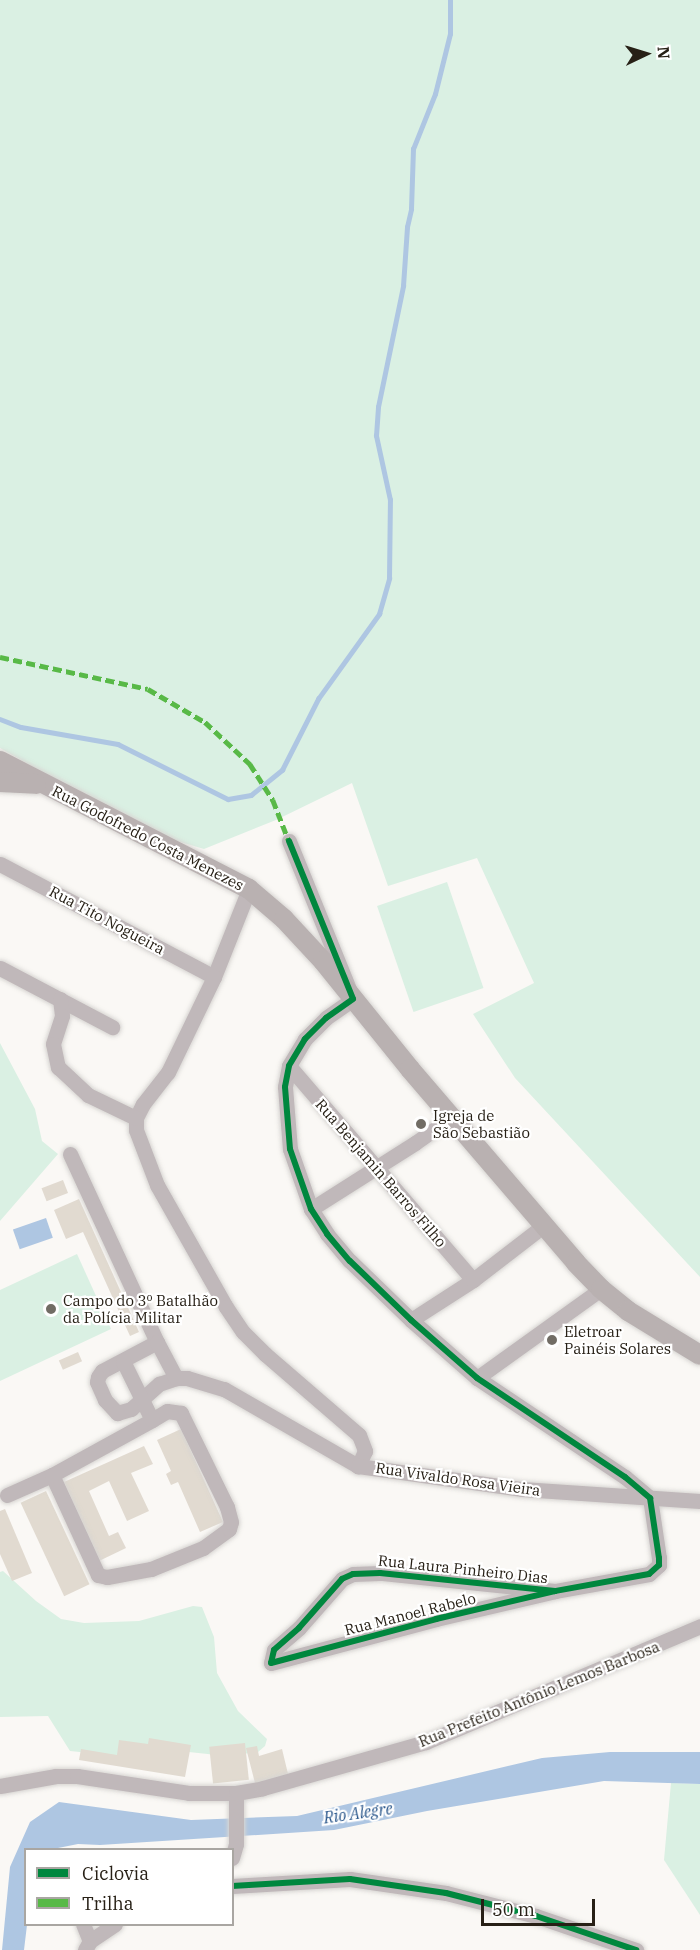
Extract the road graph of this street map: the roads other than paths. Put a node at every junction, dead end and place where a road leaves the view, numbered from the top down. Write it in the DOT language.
graph roads {
  1 [pos="0,761"];
  2 [pos="0,782"];
  3 [pos="41,784"];
  4 [pos="289,841"];
  5 [pos="0,864"];
  6 [pos="249,889"];
  7 [pos="0,968"];
  8 [pos="214,976"];
  9 [pos="60,999"];
  10 [pos="353,999"];
  11 [pos="112,1027"];
  12 [pos="289,1066"];
  13 [pos="453,1116"];
  14 [pos="136,1118"];
  15 [pos="70,1154"];
  16 [pos="376,1169"];
  17 [pos="311,1209"];
  18 [pos="543,1226"];
  19 [pos="473,1280"];
  20 [pos="601,1289"];
  21 [pos="411,1320"];
  22 [pos="157,1342"];
  23 [pos="700,1355"];
  24 [pos="123,1361"];
  25 [pos="176,1378"];
  26 [pos="477,1378"];
  27 [pos="143,1400"];
  28 [pos="152,1420"];
  29 [pos="358,1466"];
  30 [pos="52,1475"];
  31 [pos="7,1495"];
  32 [pos="650,1498"];
  33 [pos="700,1501"];
  34 [pos="555,1591"];
  35 [pos="700,1626"];
  36 [pos="271,1663"];
  37 [pos="0,1786"];
  38 [pos="236,1793"];
  39 [pos="234,1851"];
  40 [pos="234,1886"];
  41 [pos="83,1926"];
  42 [pos="112,1926"];
  43 [pos="88,1945"];
  44 [pos="636,1950"];
  1 -- 3 [label="main road, Rua Godofredo Costa Menezes"];
  2 -- 3 [label="main road"];
  3 -- 6 [label="main road, Rua Godofredo Costa Menezes"];
  4 -- 10 [label="street"];
  5 -- 8 [label="street, Rua Tito Nogueira"];
  6 -- 8 [label="street"];
  6 -- 10 [label="main road, Rua Godofredo Costa Menezes"];
  7 -- 9 [label="street"];
  8 -- 14 [label="street"];
  9 -- 11 [label="street"];
  9 -- 14 [label="street"];
  10 -- 12 [label="street"];
  10 -- 13 [label="main road, Rua Godofredo Costa Menezes"];
  12 -- 16 [label="street, Rua Benjamin Barros Filho"];
  12 -- 17 [label="street"];
  13 -- 16 [label="street"];
  13 -- 18 [label="main road, Rua Godofredo Costa Menezes"];
  14 -- 29 [label="street, Rua Vivaldo Rosa Vieira"];
  15 -- 22 [label="street"];
  16 -- 17 [label="street"];
  16 -- 19 [label="street, Rua Benjamin Barros Filho"];
  17 -- 21 [label="street"];
  18 -- 19 [label="street"];
  18 -- 20 [label="main road, Rua Godofredo Costa Menezes"];
  19 -- 21 [label="street"];
  20 -- 23 [label="main road, Rua Godofredo Costa Menezes"];
  20 -- 26 [label="street"];
  21 -- 26 [label="street"];
  22 -- 24 [label="street"];
  22 -- 25 [label="street"];
  24 -- 27 [label="street"];
  24 -- 27 [label="street"];
  25 -- 27 [label="street"];
  25 -- 29 [label="street"];
  26 -- 32 [label="street"];
  27 -- 28 [label="street"];
  28 -- 30 [label="street"];
  28 -- 30 [label="street"];
  29 -- 32 [label="street, Rua Vivaldo Rosa Vieira"];
  30 -- 31 [label="street"];
  32 -- 33 [label="street, Rua Vivaldo Rosa Vieira"];
  32 -- 34 [label="street, Rua Laura Pinheiro Dias"];
  34 -- 36 [label="street, Rua Manoel Rabelo"];
  34 -- 36 [label="street, Rua Laura Pinheiro Dias"];
  35 -- 38 [label="street, Rua Prefeito Antônio Lemos Barbosa"];
  37 -- 38 [label="street, Rua Prefeito Antônio Lemos Barbosa"];
  38 -- 39 [label="street"];
  40 -- 44 [label="street"];
  41 -- 43 [label="street"];
  42 -- 43 [label="street"];
}
